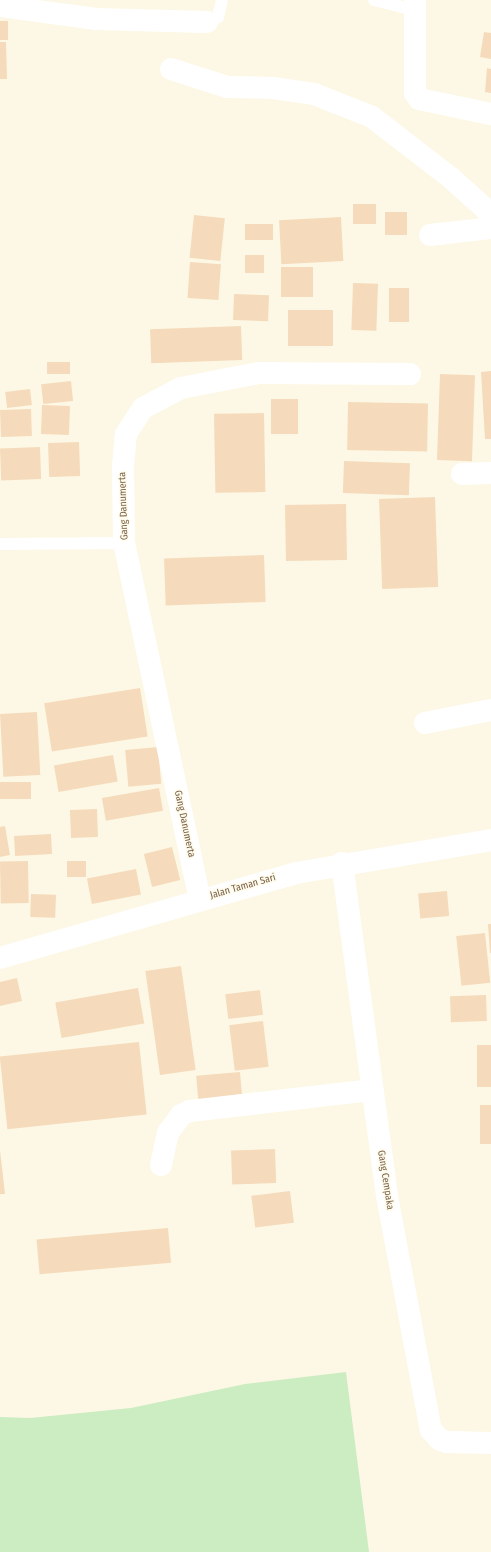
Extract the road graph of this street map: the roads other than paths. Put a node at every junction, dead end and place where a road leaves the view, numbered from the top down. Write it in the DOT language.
graph roads {
  1 [pos="222,0"];
  2 [pos="374,0"];
  3 [pos="414,5"];
  4 [pos="0,6"];
  5 [pos="96,9"];
  6 [pos="207,22"];
  7 [pos="171,68"];
  8 [pos="491,114"];
  9 [pos="491,214"];
  10 [pos="491,228"];
  11 [pos="430,235"];
  12 [pos="410,374"];
  13 [pos="491,473"];
  14 [pos="462,474"];
  15 [pos="124,543"];
  16 [pos="0,544"];
  17 [pos="491,710"];
  18 [pos="425,723"];
  19 [pos="491,840"];
  20 [pos="342,863"];
  21 [pos="200,900"];
  22 [pos="0,958"];
  23 [pos="371,1090"];
  24 [pos="161,1165"];
  25 [pos="491,1443"];
  1 -- 6 [label="lane"];
  2 -- 3 [label="lane"];
  3 -- 8 [label="street"];
  4 -- 5 [label="street"];
  5 -- 6 [label="street"];
  7 -- 9 [label="street"];
  10 -- 11 [label="street"];
  12 -- 15 [label="street, Gang Danumerta"];
  13 -- 14 [label="street"];
  15 -- 16 [label="lane"];
  15 -- 21 [label="street, Gang Danumerta"];
  17 -- 18 [label="street"];
  19 -- 20 [label="street, Jalan Taman Sari"];
  20 -- 21 [label="street, Jalan Taman Sari"];
  20 -- 23 [label="street, Gang Cempaka"];
  21 -- 22 [label="street, Jalan Taman Sari"];
  23 -- 24 [label="street"];
  23 -- 25 [label="street, Gang Cempaka"];
}
